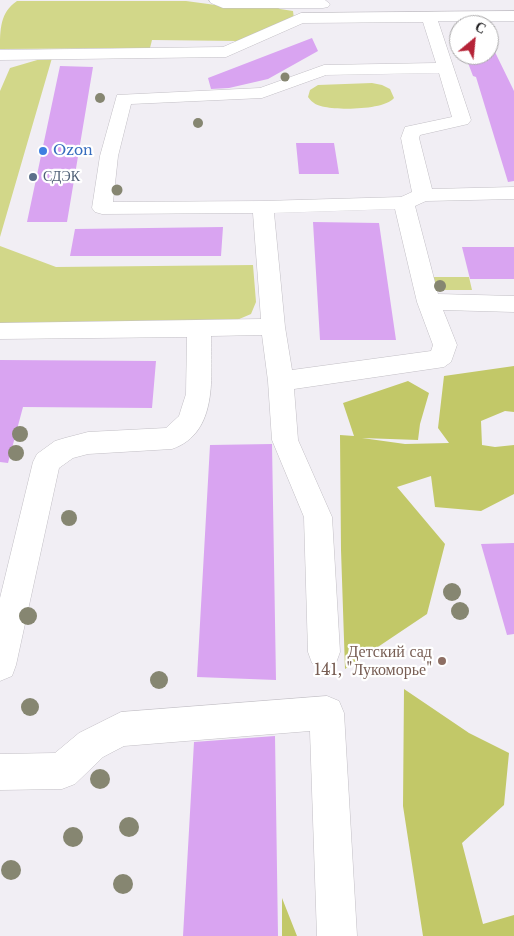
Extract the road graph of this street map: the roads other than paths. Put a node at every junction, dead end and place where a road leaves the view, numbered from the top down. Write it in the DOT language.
graph roads {
  1 [pos="216,0"];
  2 [pos="389,4"];
  3 [pos="316,11"];
  4 [pos="514,16"];
  5 [pos="430,22"];
  6 [pos="449,25"];
  7 [pos="514,25"];
  8 [pos="499,26"];
  9 [pos="0,55"];
  10 [pos="444,68"];
  11 [pos="514,193"];
  12 [pos="414,199"];
  13 [pos="263,207"];
  14 [pos="428,302"];
  15 [pos="514,304"];
  16 [pos="273,328"];
  17 [pos="199,330"];
  18 [pos="0,331"];
  19 [pos="281,381"];
  20 [pos="324,652"];
  21 [pos="0,665"];
  22 [pos="0,772"];
  23 [pos="337,936"];
  1 -- 3 [label="lane"];
  2 -- 3 [label="lane"];
  3 -- 5 [label="lane"];
  3 -- 9 [label="lane"];
  4 -- 5 [label="lane"];
  5 -- 6 [label="lane"];
  5 -- 10 [label="lane"];
  7 -- 8 [label="lane"];
  10 -- 12 [label="lane"];
  10 -- 13 [label="lane"];
  11 -- 12 [label="lane"];
  12 -- 13 [label="lane"];
  12 -- 14 [label="lane"];
  13 -- 16 [label="lane"];
  14 -- 15 [label="lane"];
  14 -- 19 [label="lane"];
  16 -- 17 [label="lane"];
  16 -- 19 [label="lane"];
  17 -- 18 [label="lane"];
  17 -- 21 [label="lane"];
  19 -- 20 [label="lane"];
  22 -- 23 [label="lane"];
}
